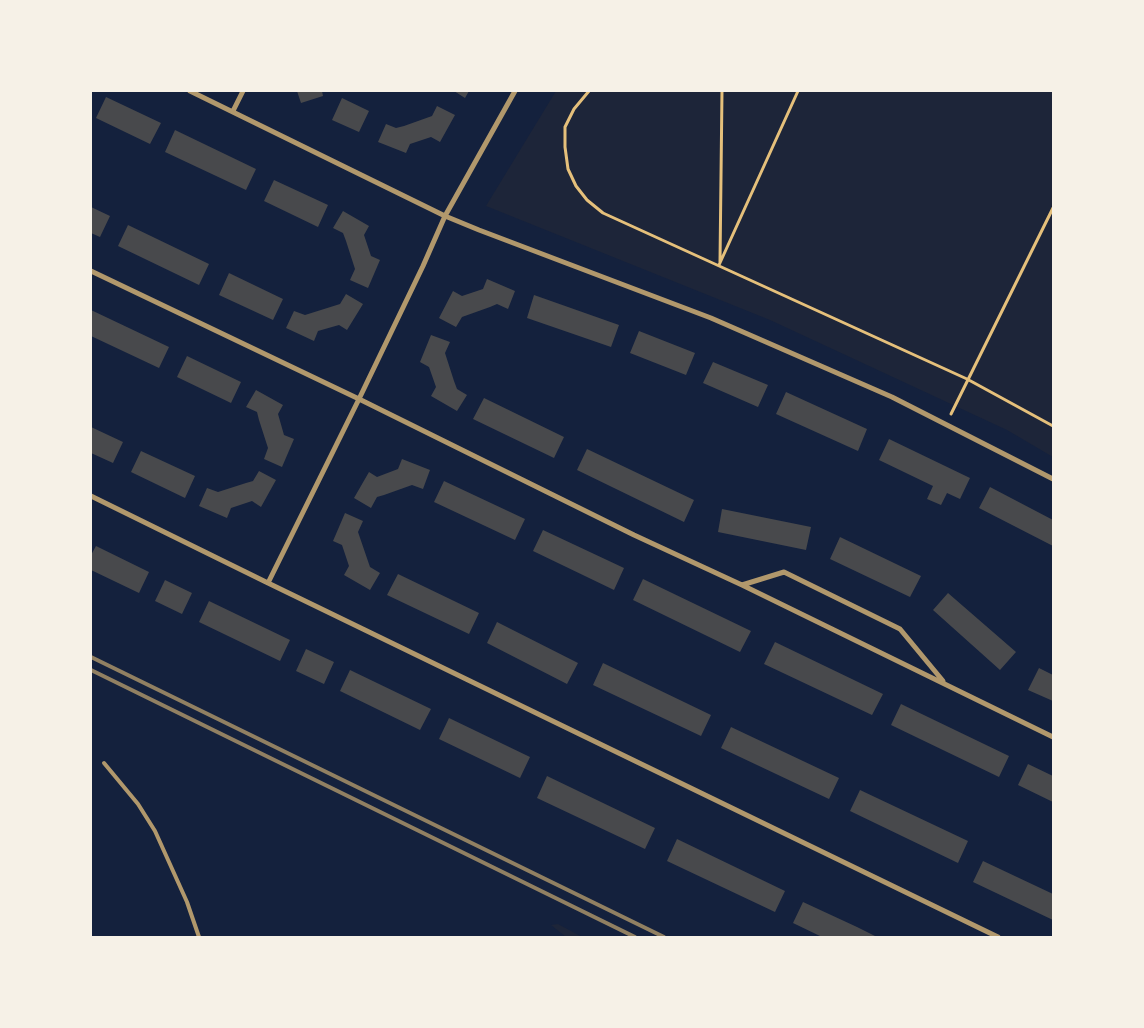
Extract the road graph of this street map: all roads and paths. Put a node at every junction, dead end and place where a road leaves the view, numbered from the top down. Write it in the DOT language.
graph roads {
  1 [pos="190,91"];
  2 [pos="243,91"];
  3 [pos="515,91"];
  4 [pos="589,91"];
  5 [pos="722,91"];
  6 [pos="798,91"];
  7 [pos="233,111"];
  8 [pos="1053,208"];
  9 [pos="445,216"];
  10 [pos="720,265"];
  11 [pos="91,270"];
  12 [pos="967,379"];
  13 [pos="359,399"];
  14 [pos="946,424"];
  15 [pos="1053,426"];
  16 [pos="1053,479"];
  17 [pos="91,496"];
  18 [pos="268,583"];
  19 [pos="742,585"];
  20 [pos="945,684"];
  21 [pos="1053,737"];
  22 [pos="104,764"];
  23 [pos="199,937"];
  24 [pos="998,937"];
  1 -- 7 [label="street"];
  2 -- 7 [label="street"];
  3 -- 9 [label="street"];
  4 -- 10 [label="path"];
  5 -- 10 [label="path"];
  6 -- 10 [label="path"];
  7 -- 9 [label="street"];
  8 -- 12 [label="path"];
  9 -- 13 [label="street"];
  9 -- 14 [label="street"];
  10 -- 12 [label="path"];
  11 -- 13 [label="street"];
  12 -- 14 [label="path"];
  12 -- 15 [label="path"];
  13 -- 18 [label="street"];
  13 -- 19 [label="street"];
  14 -- 16 [label="street"];
  17 -- 18 [label="street"];
  18 -- 24 [label="street"];
  19 -- 20 [label="street"];
  19 -- 20 [label="street"];
  20 -- 21 [label="street"];
  22 -- 23 [label="lane"];
}
